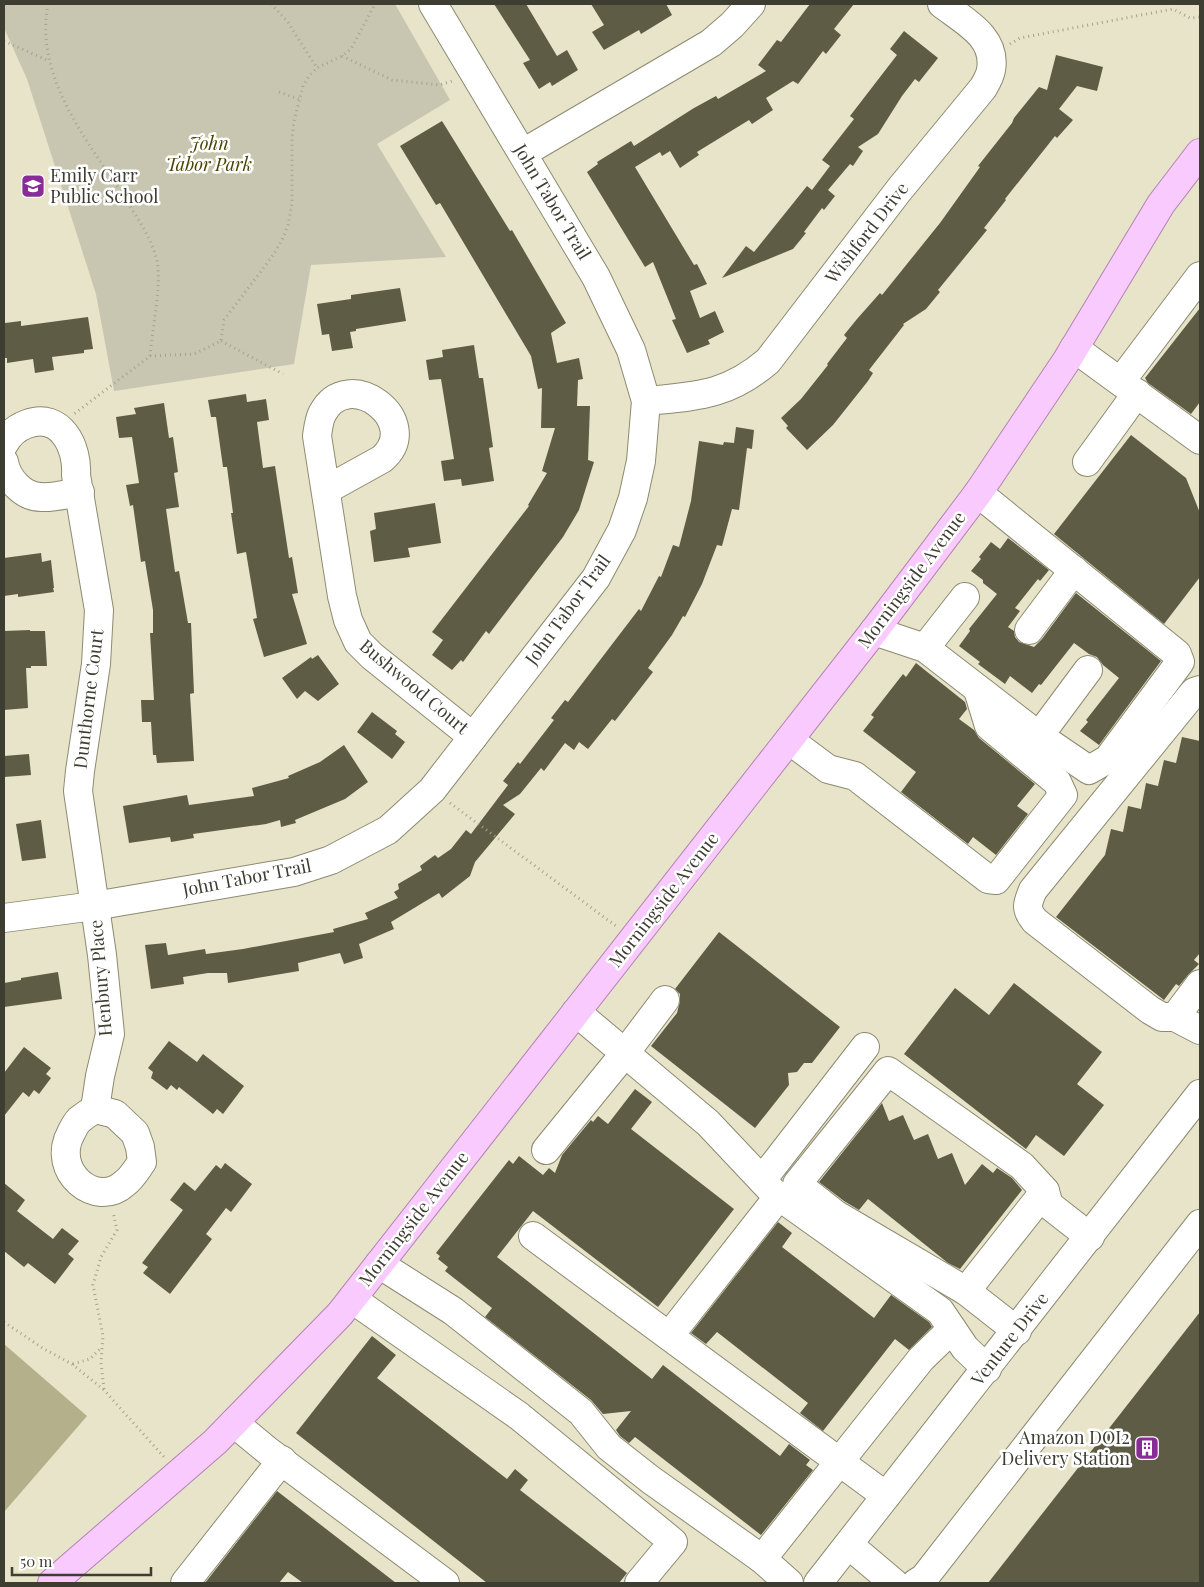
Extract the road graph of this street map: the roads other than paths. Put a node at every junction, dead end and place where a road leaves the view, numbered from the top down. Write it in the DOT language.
graph roads {
  1 [pos="433,4"];
  2 [pos="751,4"];
  3 [pos="942,4"];
  4 [pos="523,153"];
  5 [pos="1200,153"];
  6 [pos="1200,276"];
  7 [pos="1074,348"];
  8 [pos="1129,387"];
  9 [pos="646,401"];
  10 [pos="1200,440"];
  11 [pos="4,444"];
  12 [pos="4,462"];
  13 [pos="1087,462"];
  14 [pos="326,490"];
  15 [pos="80,492"];
  16 [pos="978,493"];
  17 [pos="1074,570"];
  18 [pos="965,597"];
  19 [pos="1029,630"];
  20 [pos="874,632"];
  21 [pos="925,648"];
  22 [pos="1088,670"];
  23 [pos="978,690"];
  24 [pos="1200,690"];
  25 [pos="1039,736"];
  26 [pos="473,737"];
  27 [pos="789,740"];
  28 [pos="94,906"];
  29 [pos="4,918"];
  30 [pos="1200,984"];
  31 [pos="666,1000"];
  32 [pos="576,1012"];
  33 [pos="1175,1016"];
  34 [pos="1200,1030"];
  35 [pos="865,1048"];
  36 [pos="625,1054"];
  37 [pos="1200,1094"];
  38 [pos="95,1109"];
  39 [pos="546,1150"];
  40 [pos="770,1188"];
  41 [pos="1045,1191"];
  42 [pos="1200,1224"];
  43 [pos="533,1236"];
  44 [pos="1090,1237"];
  45 [pos="379,1264"];
  46 [pos="966,1291"];
  47 [pos="352,1299"];
  48 [pos="952,1329"];
  49 [pos="1017,1331"];
  50 [pos="669,1336"];
  51 [pos="987,1368"];
  52 [pos="234,1423"];
  53 [pos="282,1460"];
  54 [pos="840,1462"];
  55 [pos="886,1496"];
  56 [pos="849,1545"];
  57 [pos="762,1559"];
  58 [pos="60,1581"];
  59 [pos="185,1583"];
  60 [pos="445,1583"];
  61 [pos="639,1583"];
  62 [pos="789,1583"];
  63 [pos="818,1583"];
  64 [pos="894,1583"];
  65 [pos="916,1583"];
  1 -- 4 [label="street, John Tabor Trail"];
  2 -- 4 [label="street"];
  3 -- 9 [label="street, Wishford Drive"];
  4 -- 9 [label="street, John Tabor Trail"];
  5 -- 7 [label="main road, Morningside Avenue"];
  6 -- 8 [label="street"];
  7 -- 8 [label="street"];
  7 -- 16 [label="main road, Morningside Avenue"];
  8 -- 10 [label="street"];
  8 -- 13 [label="street"];
  9 -- 26 [label="street, John Tabor Trail"];
  11 -- 15 [label="street, Dunthorne Court"];
  12 -- 15 [label="street"];
  14 -- 26 [label="street, Bushwood Court"];
  15 -- 28 [label="street, Dunthorne Court"];
  16 -- 17 [label="street"];
  16 -- 20 [label="main road, Morningside Avenue"];
  17 -- 19 [label="street"];
  17 -- 25 [label="street"];
  18 -- 21 [label="street"];
  20 -- 21 [label="street"];
  20 -- 27 [label="main road, Morningside Avenue"];
  21 -- 23 [label="street"];
  22 -- 25 [label="street"];
  23 -- 25 [label="street"];
  23 -- 27 [label="street"];
  24 -- 33 [label="street"];
  26 -- 28 [label="street, John Tabor Trail"];
  27 -- 32 [label="main road, Morningside Avenue"];
  28 -- 29 [label="street, John Tabor Trail"];
  28 -- 38 [label="street, Henbury Place"];
  30 -- 33 [label="street"];
  31 -- 36 [label="street"];
  32 -- 36 [label="street"];
  32 -- 45 [label="main road, Morningside Avenue"];
  33 -- 34 [label="street"];
  35 -- 40 [label="street"];
  36 -- 39 [label="street"];
  36 -- 40 [label="street"];
  37 -- 44 [label="street, Venture Drive"];
  38 -- 38 [label="street"];
  40 -- 48 [label="street"];
  40 -- 50 [label="street"];
  41 -- 44 [label="street"];
  41 -- 46 [label="street"];
  41 -- 46 [label="street"];
  42 -- 65 [label="street"];
  43 -- 50 [label="street"];
  44 -- 49 [label="street, Venture Drive"];
  45 -- 47 [label="main road, Morningside Avenue"];
  45 -- 57 [label="street"];
  46 -- 49 [label="street"];
  47 -- 52 [label="main road, Morningside Avenue"];
  47 -- 61 [label="street"];
  48 -- 51 [label="street"];
  48 -- 54 [label="street"];
  49 -- 51 [label="street, Venture Drive"];
  50 -- 54 [label="street"];
  51 -- 55 [label="street, Venture Drive"];
  52 -- 53 [label="street"];
  52 -- 58 [label="main road, Morningside Avenue"];
  53 -- 59 [label="street"];
  53 -- 60 [label="street"];
  54 -- 55 [label="street"];
  54 -- 57 [label="street"];
  55 -- 56 [label="street, Venture Drive"];
  56 -- 63 [label="street, Venture Drive"];
  56 -- 64 [label="street"];
  57 -- 62 [label="street"];
}
